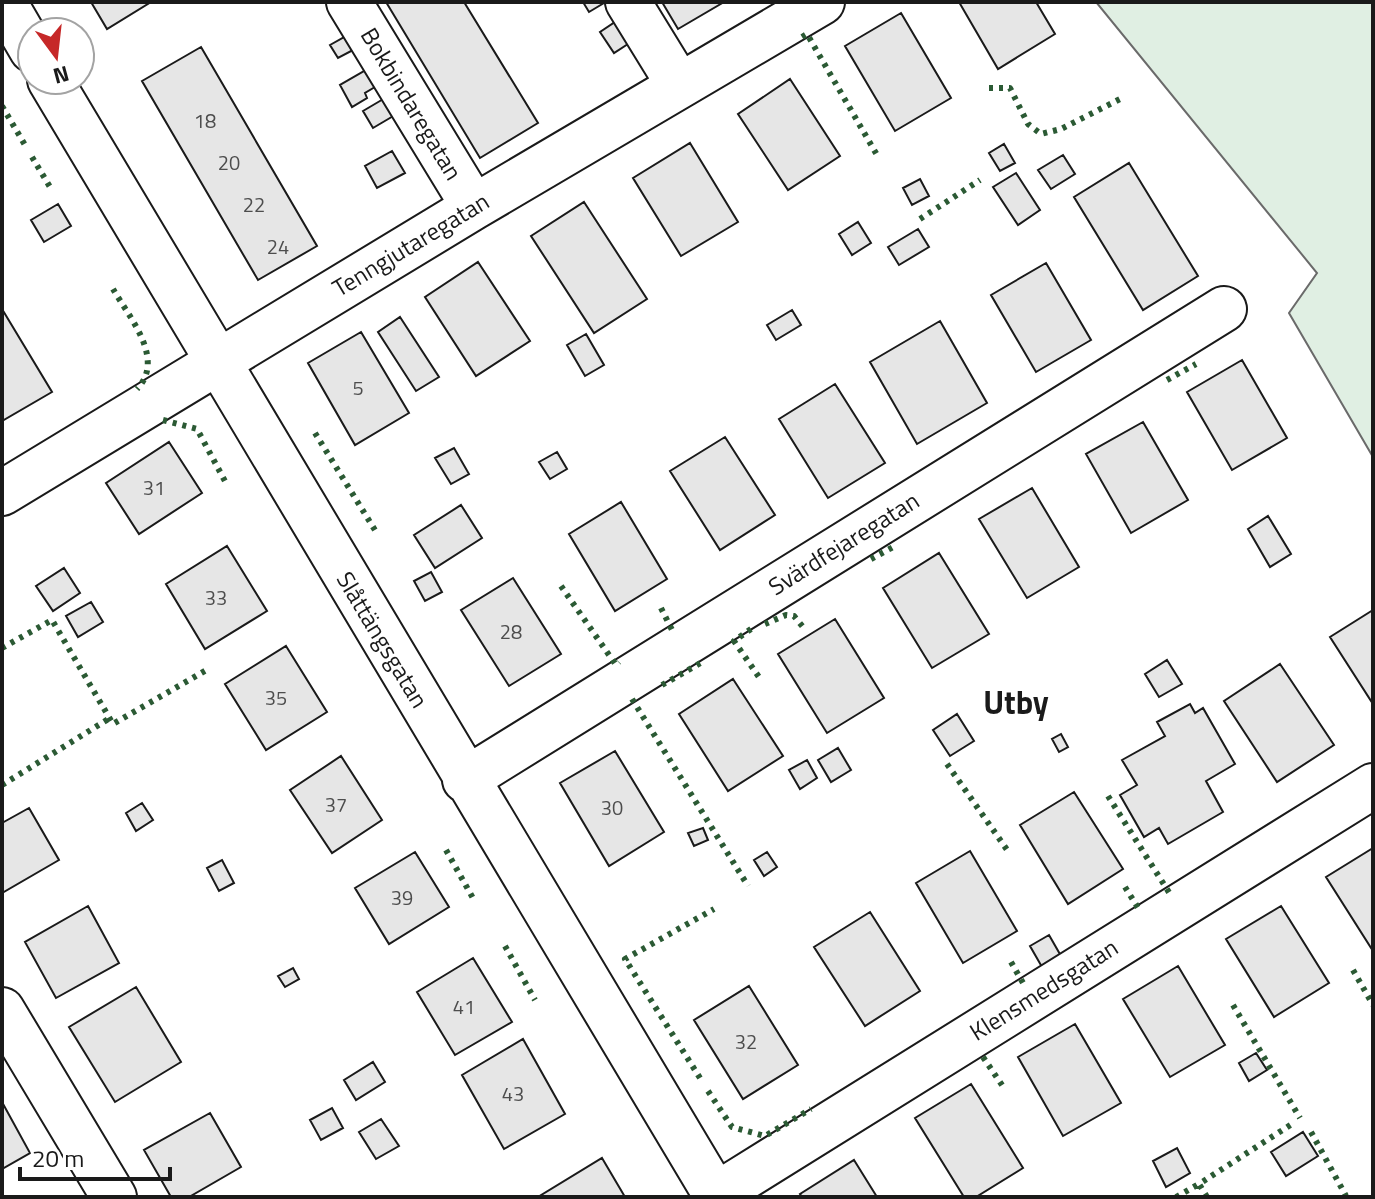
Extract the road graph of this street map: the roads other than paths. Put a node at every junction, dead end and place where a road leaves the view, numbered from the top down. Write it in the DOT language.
graph roads {
  1 [pos="4,2"];
  2 [pos="349,2"];
  3 [pos="628,2"];
  4 [pos="822,2"];
  5 [pos="16,23"];
  6 [pos="679,85"];
  7 [pos="59,96"];
  8 [pos="474,207"];
  9 [pos="1224,309"];
  10 [pos="218,365"];
  11 [pos="2,493"];
  12 [pos="465,780"];
  13 [pos="1373,786"];
  14 [pos="2,1010"];
  15 [pos="716,1196"];
  16 [pos="114,1197"];
  1 -- 5 [label="street"];
  2 -- 8 [label="street, Bokbindaregatan"];
  3 -- 6 [label="street"];
  4 -- 6 [label="street, Tenngjutaregatan"];
  6 -- 8 [label="street, Tenngjutaregatan"];
  7 -- 10 [label="street, Slåttängsgatan"];
  8 -- 10 [label="street, Tenngjutaregatan"];
  9 -- 12 [label="street, Svärdfejaregatan"];
  10 -- 11 [label="street, Tenngjutaregatan"];
  10 -- 12 [label="street, Slåttängsgatan"];
  12 -- 15 [label="street, Slåttängsgatan"];
  13 -- 15 [label="street, Klensmedsgatan"];
  14 -- 16 [label="street"];
}
